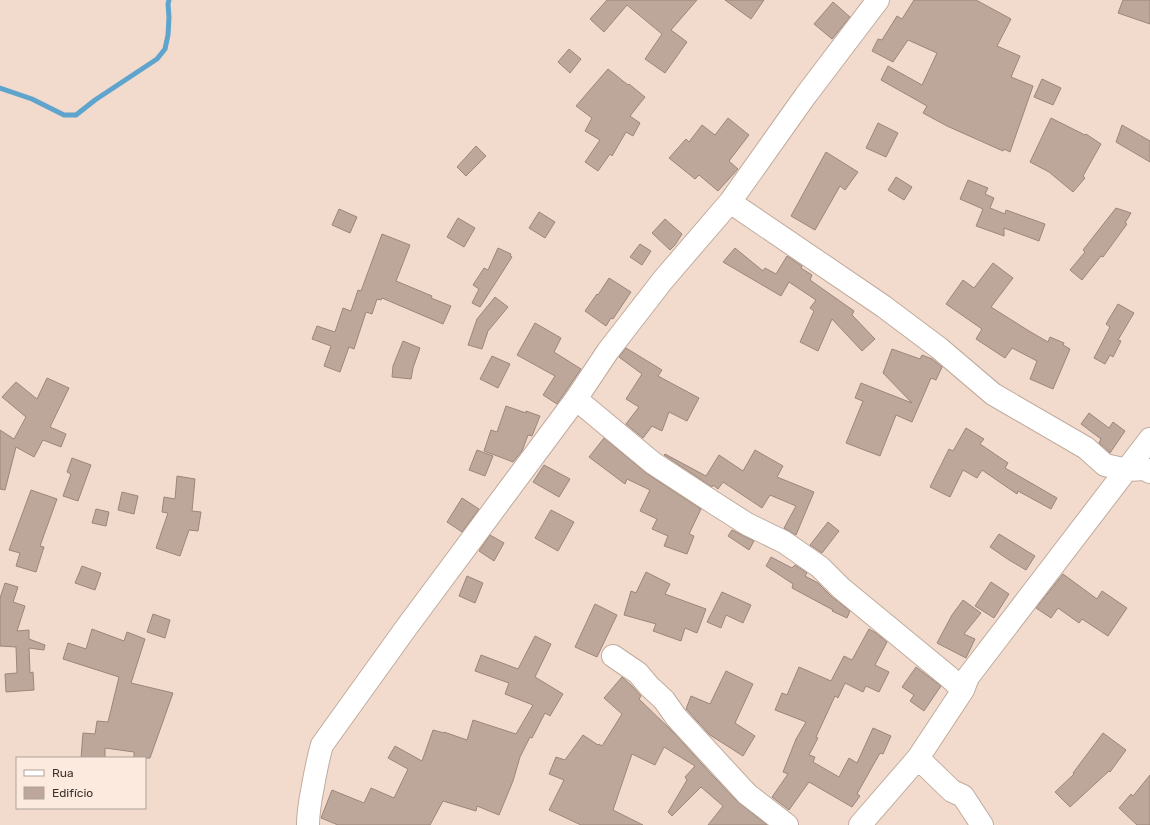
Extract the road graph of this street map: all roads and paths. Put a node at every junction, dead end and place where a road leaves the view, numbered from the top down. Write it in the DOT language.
graph roads {
  1 [pos="878,0"];
  2 [pos="730,202"];
  3 [pos="576,399"];
  4 [pos="1150,439"];
  5 [pos="1127,470"];
  6 [pos="1150,472"];
  7 [pos="613,656"];
  8 [pos="963,690"];
  9 [pos="918,758"];
  10 [pos="308,825"];
  11 [pos="787,825"];
  12 [pos="860,825"];
  13 [pos="982,825"];
  1 -- 2 [label="street"];
  2 -- 3 [label="street"];
  2 -- 5 [label="street"];
  3 -- 8 [label="street"];
  3 -- 10 [label="street"];
  4 -- 5 [label="street"];
  5 -- 6 [label="street"];
  5 -- 8 [label="street"];
  7 -- 11 [label="street"];
  8 -- 9 [label="street"];
  9 -- 12 [label="street"];
  9 -- 13 [label="street"];
}
